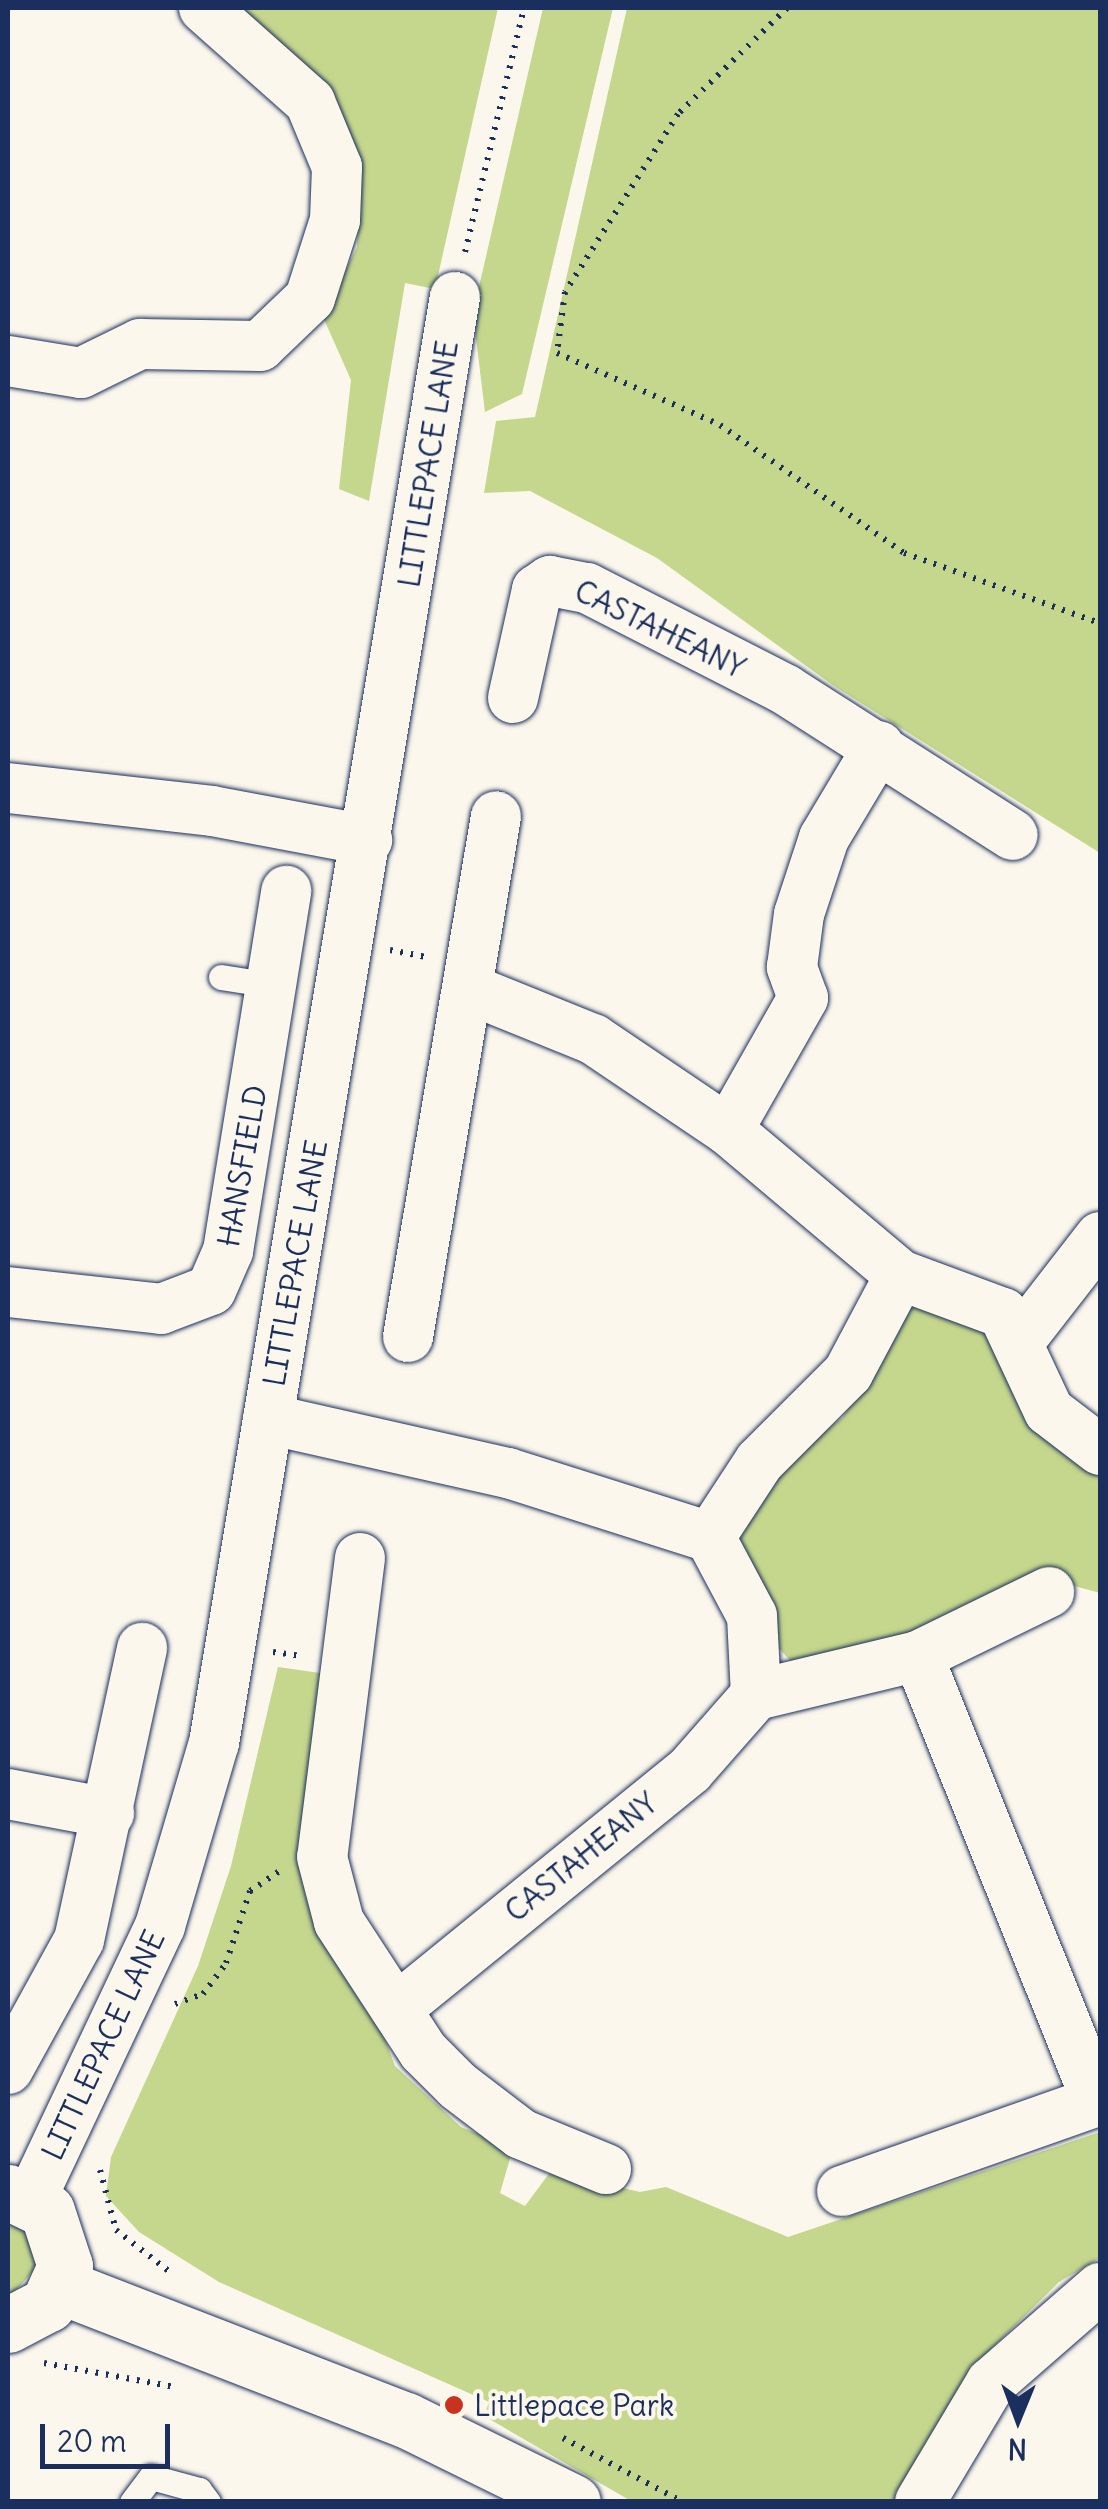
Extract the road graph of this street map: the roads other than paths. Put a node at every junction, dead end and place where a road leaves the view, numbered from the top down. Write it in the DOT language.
graph roads {
  1 [pos="204,8"];
  2 [pos="455,297"];
  3 [pos="8,361"];
  4 [pos="513,698"];
  5 [pos="879,746"];
  6 [pos="8,788"];
  7 [pos="496,816"];
  8 [pos="1013,836"];
  9 [pos="368,840"];
  10 [pos="286,891"];
  11 [pos="222,977"];
  12 [pos="471,978"];
  13 [pos="272,985"];
  14 [pos="728,1130"];
  15 [pos="1100,1237"];
  16 [pos="900,1275"];
  17 [pos="8,1292"];
  18 [pos="408,1337"];
  19 [pos="1021,1338"];
  20 [pos="268,1419"];
  21 [pos="1100,1450"];
  22 [pos="710,1537"];
  23 [pos="360,1558"];
  24 [pos="1049,1592"];
  25 [pos="142,1648"];
  26 [pos="918,1656"];
  27 [pos="756,1695"];
  28 [pos="8,1794"];
  29 [pos="109,1813"];
  30 [pos="396,2009"];
  31 [pos="8,2070"];
  32 [pos="1099,2101"];
  33 [pos="606,2169"];
  34 [pos="842,2191"];
  35 [pos="19,2195"];
  36 [pos="60,2286"];
  37 [pos="1100,2288"];
  38 [pos="17,2343"];
  39 [pos="132,2502"];
  40 [pos="208,2502"];
  41 [pos="573,2502"];
  42 [pos="920,2502"];
  1 -- 3 [label="street"];
  2 -- 9 [label="street, LITTLEPACE LANE"];
  4 -- 5 [label="street, CASTAHEANY"];
  5 -- 8 [label="street, CASTAHEANY"];
  5 -- 14 [label="street"];
  6 -- 9 [label="street"];
  7 -- 12 [label="street"];
  9 -- 20 [label="street, LITTLEPACE LANE"];
  10 -- 13 [label="street, HANSFIELD"];
  11 -- 13 [label="lane"];
  12 -- 14 [label="street"];
  12 -- 18 [label="street"];
  13 -- 17 [label="street, HANSFIELD"];
  14 -- 16 [label="street"];
  15 -- 19 [label="street"];
  16 -- 19 [label="street"];
  16 -- 22 [label="street"];
  19 -- 21 [label="street"];
  20 -- 22 [label="street"];
  20 -- 35 [label="street, LITTLEPACE LANE"];
  22 -- 27 [label="street"];
  23 -- 30 [label="street"];
  24 -- 26 [label="street"];
  25 -- 29 [label="street"];
  26 -- 27 [label="street"];
  26 -- 32 [label="street"];
  27 -- 30 [label="street, CASTAHEANY"];
  28 -- 29 [label="street"];
  29 -- 31 [label="street"];
  30 -- 33 [label="street"];
  32 -- 34 [label="street"];
  35 -- 36 [label="street"];
  36 -- 38 [label="street"];
  36 -- 41 [label="street"];
  37 -- 42 [label="street"];
  39 -- 40 [label="lane"];
}
